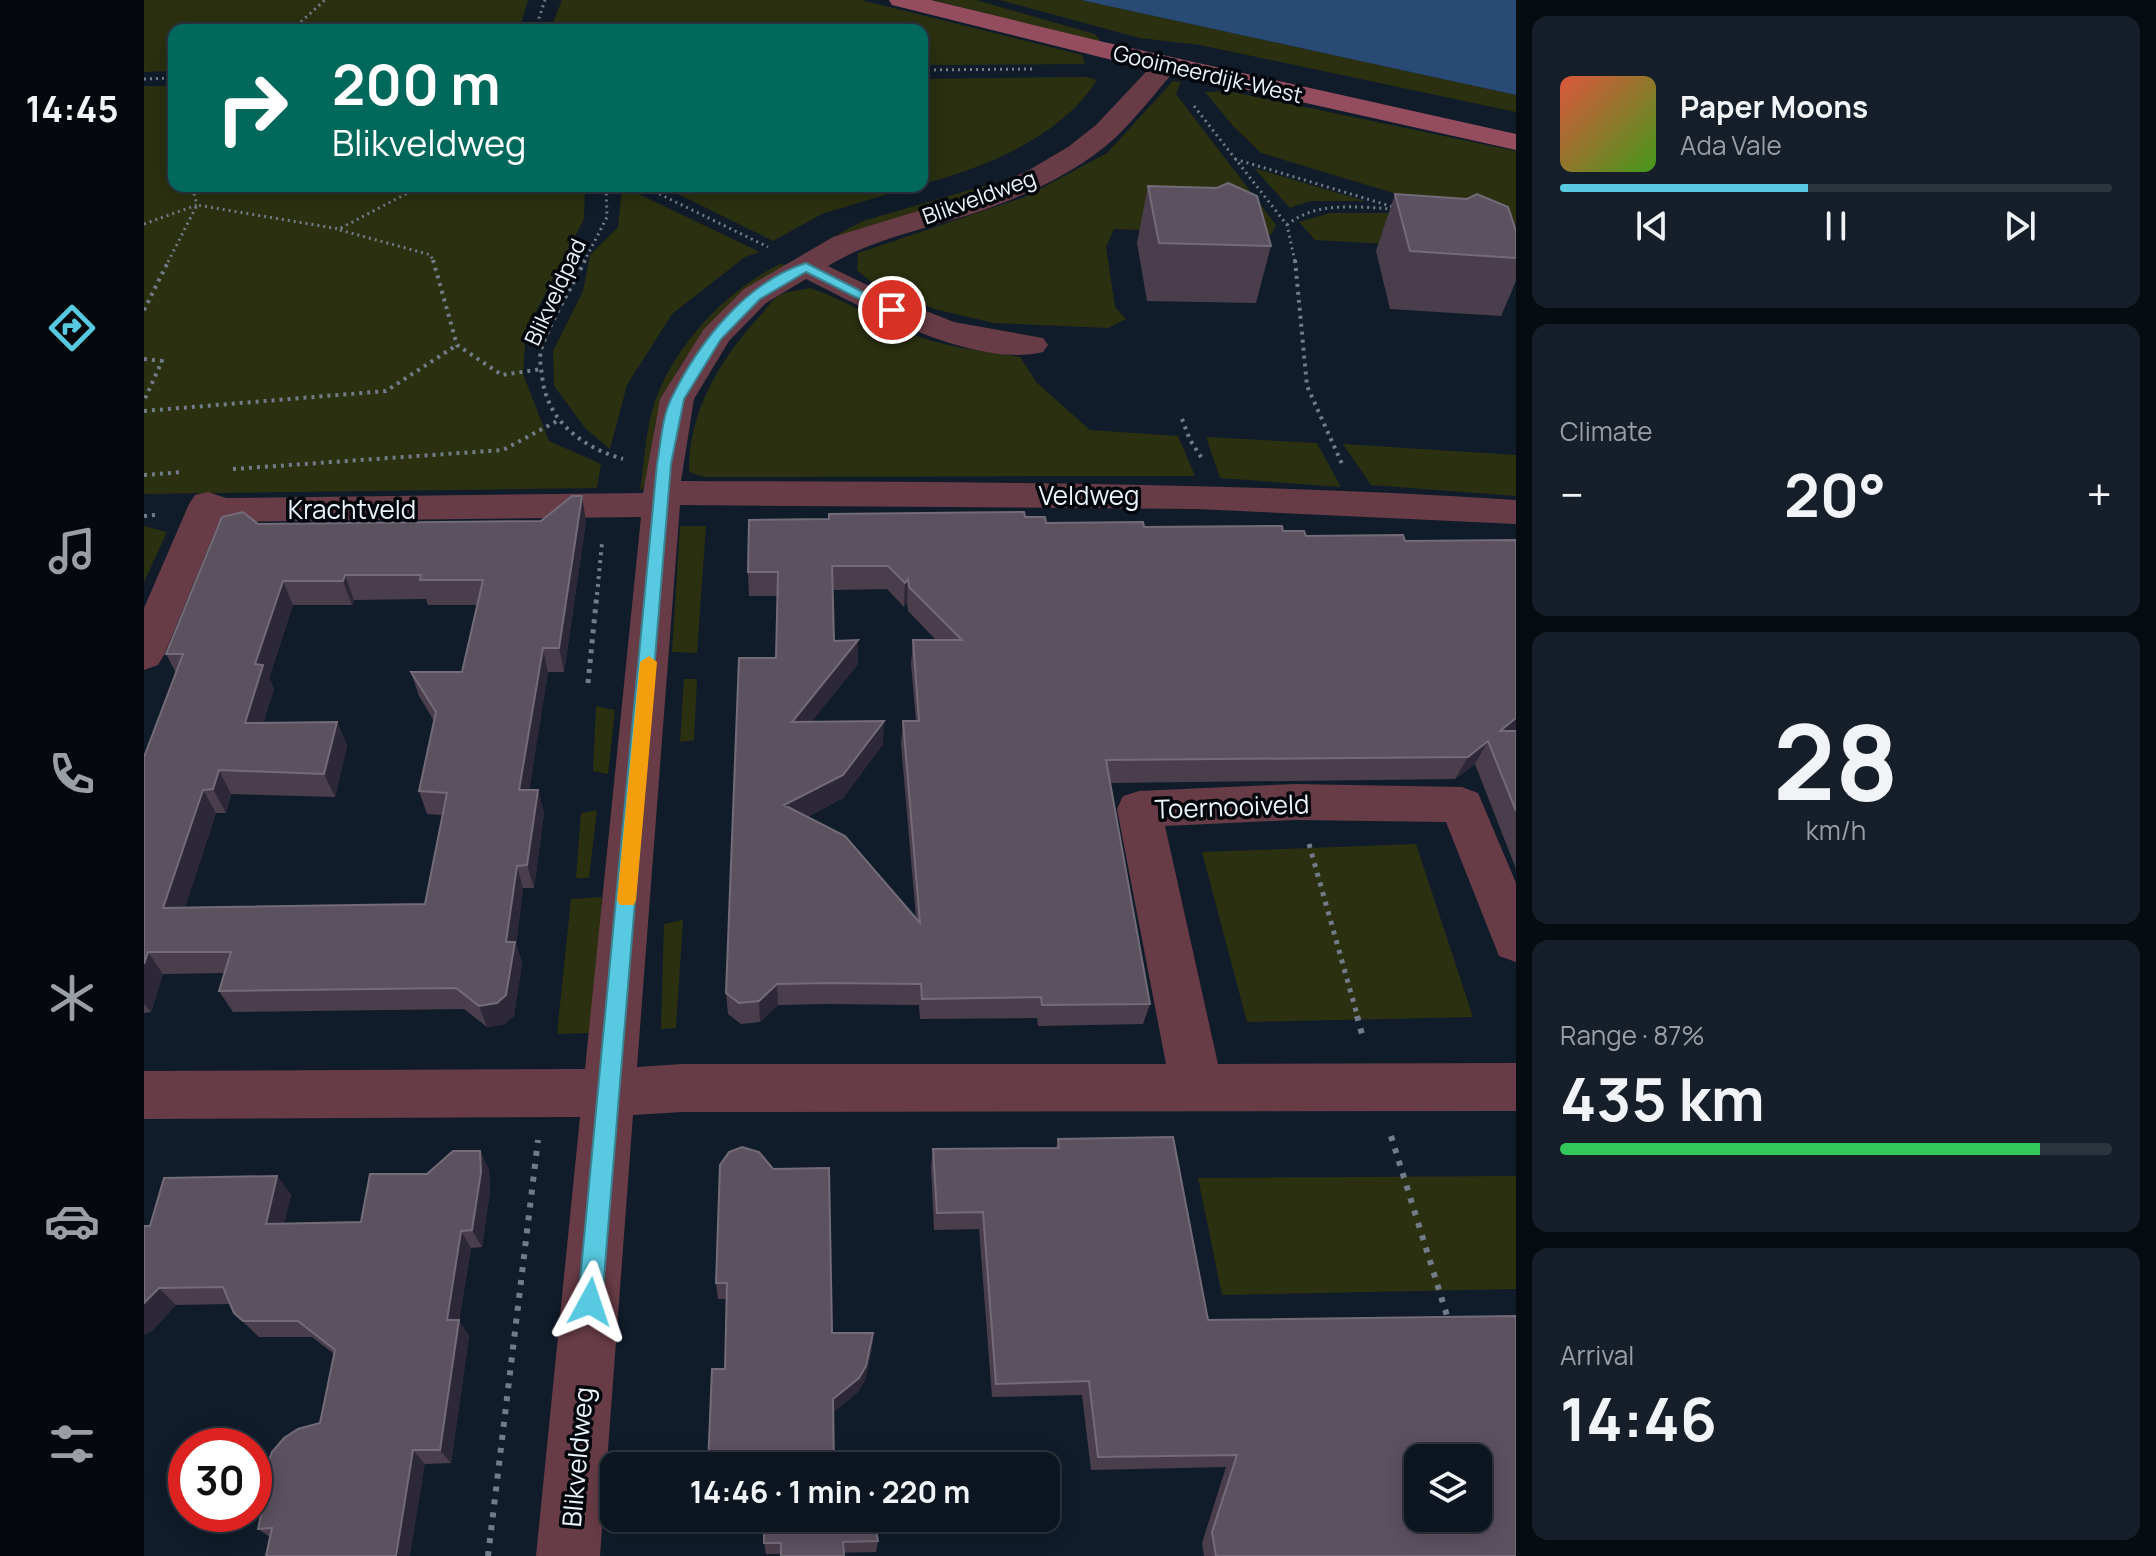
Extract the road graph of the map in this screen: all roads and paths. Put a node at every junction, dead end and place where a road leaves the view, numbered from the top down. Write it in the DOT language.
graph roads {
  1 [pos="325,0"];
  2 [pos="545,0"];
  3 [pos="901,0"];
  4 [pos="299,24"];
  5 [pos="537,24"];
  6 [pos="1167,64"];
  7 [pos="1033,69"];
  8 [pos="928,70"];
  9 [pos="1201,72"];
  10 [pos="168,78"];
  11 [pos="144,79"];
  12 [pos="1516,142"];
  13 [pos="1234,158"];
  14 [pos="194,192"];
  15 [pos="410,192"];
  16 [pos="606,192"];
  17 [pos="655,192"];
  18 [pos="197,205"];
  19 [pos="144,224"];
  20 [pos="1287,225"];
  21 [pos="339,229"];
  22 [pos="806,267"];
  23 [pos="144,310"];
  24 [pos="457,345"];
  25 [pos="1031,345"];
  26 [pos="144,359"];
  27 [pos="542,369"];
  28 [pos="144,401"];
  29 [pos="144,411"];
  30 [pos="559,420"];
  31 [pos="222,469"];
  32 [pos="191,471"];
  33 [pos="144,475"];
  34 [pos="652,486"];
  35 [pos="1376,501"];
  36 [pos="1516,512"];
  37 [pos="144,655"];
  38 [pos="1516,942"];
  39 [pos="1516,1087"];
  40 [pos="1197,1088"];
  41 [pos="543,1093"];
  42 [pos="610,1093"];
  43 [pos="144,1095"];
  44 [pos="488,1556"];
  45 [pos="568,1556"];
  1 -- 4 [label="path"];
  2 -- 5 [label="path"];
  3 -- 6 [label="street, Gooimeerdijk-West"];
  6 -- 9 [label="street, Gooimeerdijk-West"];
  6 -- 22 [label="street, Blikveldweg"];
  7 -- 8 [label="path"];
  9 -- 12 [label="street, Gooimeerdijk-West"];
  9 -- 13 [label="path"];
  10 -- 11 [label="path"];
  13 -- 20 [label="path"];
  13 -- 20 [label="path"];
  14 -- 18 [label="path"];
  15 -- 21 [label="path"];
  16 -- 27 [label="path, Blikveldpad"];
  17 -- 22 [label="path"];
  18 -- 19 [label="path"];
  18 -- 21 [label="path"];
  18 -- 23 [label="path"];
  20 -- 35 [label="path"];
  21 -- 24 [label="path"];
  22 -- 25 [label="street"];
  22 -- 34 [label="street, Blikveldweg"];
  24 -- 27 [label="path"];
  24 -- 29 [label="path"];
  26 -- 28 [label="path"];
  27 -- 30 [label="path, Blikveldpad"];
  30 -- 31 [label="path"];
  30 -- 34 [label="path, Blikveldpad"];
  32 -- 33 [label="path"];
  34 -- 35 [label="street, Veldweg"];
  34 -- 37 [label="street, Krachtveld"];
  34 -- 42 [label="street, Blikveldweg"];
  35 -- 36 [label="street, Veldweg"];
  38 -- 40 [label="street, Toernooiveld"];
  39 -- 40 [label="street"];
  40 -- 42 [label="street"];
  41 -- 42 [label="street"];
  41 -- 43 [label="street"];
  41 -- 44 [label="path"];
  42 -- 45 [label="street, Blikveldweg"];
}
